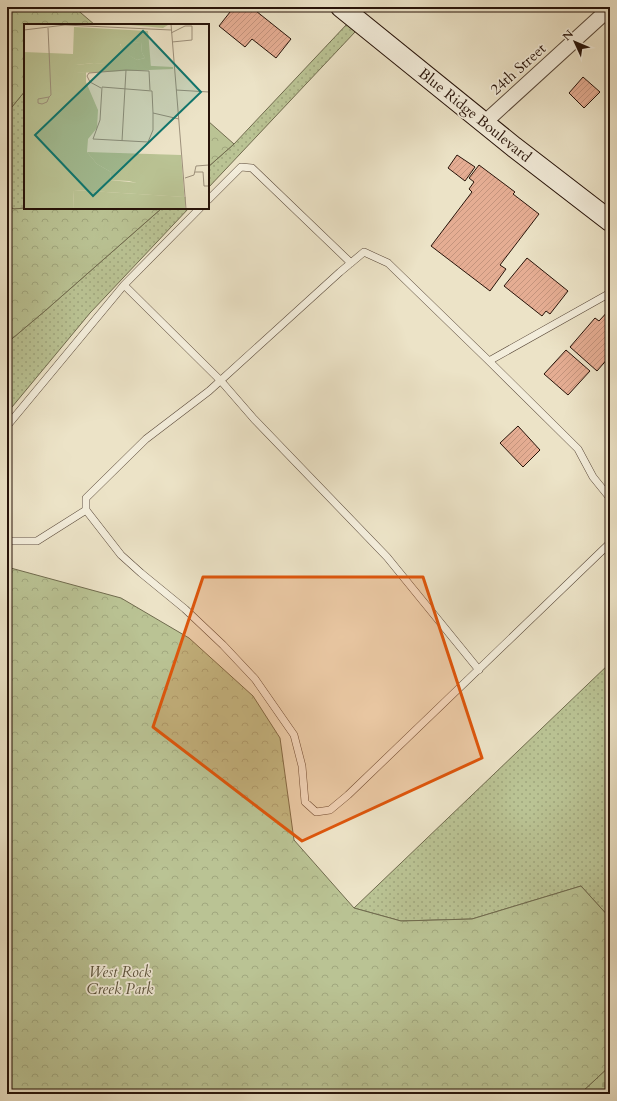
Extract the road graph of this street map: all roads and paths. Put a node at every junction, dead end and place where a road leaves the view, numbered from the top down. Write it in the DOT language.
graph roads {
  1 [pos="341,7"];
  2 [pos="610,8"];
  3 [pos="484,123"];
  4 [pos="209,199"];
  5 [pos="199,209"];
  6 [pos="610,221"];
  7 [pos="351,263"];
  8 [pos="124,285"];
  9 [pos="610,293"];
  10 [pos="489,361"];
  11 [pos="221,381"];
  12 [pos="7,426"];
  13 [pos="610,498"];
  14 [pos="86,510"];
  15 [pos="7,541"];
  16 [pos="610,543"];
  17 [pos="479,670"];
  1 -- 3 [label="main road, Blue Ridge Boulevard"];
  2 -- 3 [label="street, 24th Street"];
  3 -- 6 [label="main road, Blue Ridge Boulevard"];
  4 -- 7 [label="lane"];
  5 -- 8 [label="lane"];
  7 -- 10 [label="lane"];
  7 -- 11 [label="lane"];
  8 -- 11 [label="lane"];
  8 -- 12 [label="lane"];
  9 -- 10 [label="lane"];
  10 -- 13 [label="lane"];
  11 -- 14 [label="lane"];
  11 -- 17 [label="lane"];
  14 -- 15 [label="lane"];
  14 -- 17 [label="lane"];
  16 -- 17 [label="lane"];
}
